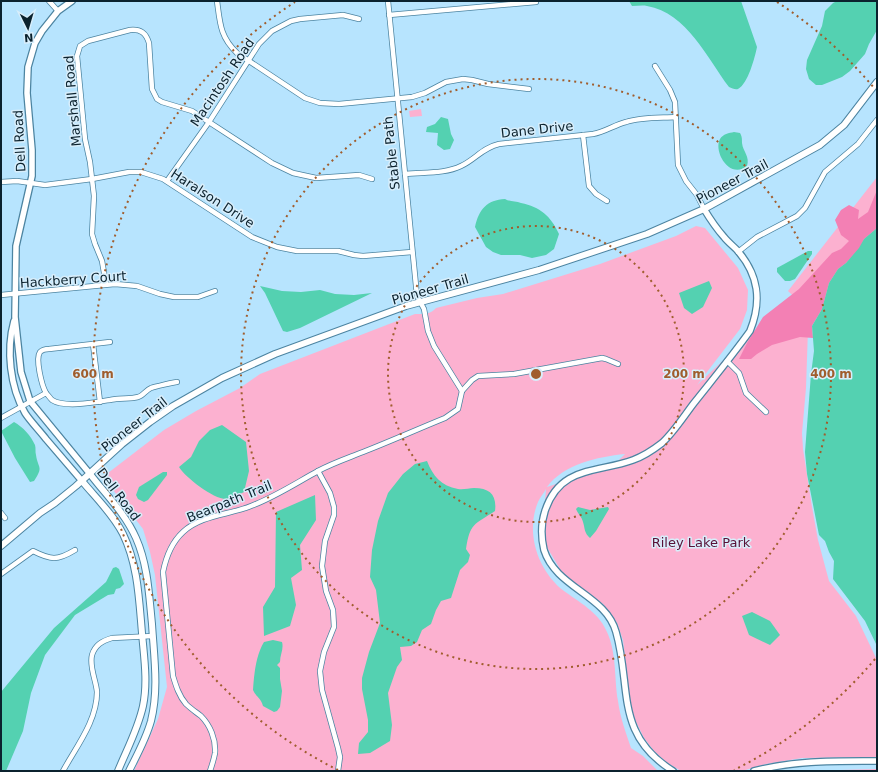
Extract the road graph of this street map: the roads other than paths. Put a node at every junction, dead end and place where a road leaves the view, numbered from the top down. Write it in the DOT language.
graph roads {
  1 [pos="49,1"];
  2 [pos="72,1"];
  3 [pos="217,1"];
  4 [pos="388,1"];
  5 [pos="536,2"];
  6 [pos="58,11"];
  7 [pos="389,15"];
  8 [pos="359,19"];
  9 [pos="248,61"];
  10 [pos="655,66"];
  11 [pos="877,82"];
  12 [pos="529,89"];
  13 [pos="397,98"];
  14 [pos="676,117"];
  15 [pos="877,120"];
  16 [pos="209,122"];
  17 [pos="583,135"];
  18 [pos="405,174"];
  19 [pos="92,179"];
  20 [pos="372,179"];
  21 [pos="167,181"];
  22 [pos="1,182"];
  23 [pos="30,182"];
  24 [pos="607,201"];
  25 [pos="704,209"];
  26 [pos="412,252"];
  27 [pos="738,252"];
  28 [pos="106,284"];
  29 [pos="215,292"];
  30 [pos="15,294"];
  31 [pos="1,295"];
  32 [pos="420,301"];
  33 [pos="15,317"];
  34 [pos="110,342"];
  35 [pos="93,344"];
  36 [pos="728,361"];
  37 [pos="618,364"];
  38 [pos="177,382"];
  39 [pos="462,391"];
  40 [pos="46,393"];
  41 [pos="30,402"];
  42 [pos="100,402"];
  43 [pos="22,406"];
  44 [pos="766,412"];
  45 [pos="1,418"];
  46 [pos="318,471"];
  47 [pos="90,474"];
  48 [pos="82,481"];
  49 [pos="1,513"];
  50 [pos="5,518"];
  51 [pos="1,546"];
  52 [pos="75,550"];
  53 [pos="1,574"];
  54 [pos="153,636"];
  55 [pos="142,637"];
  56 [pos="877,761"];
  57 [pos="63,771"];
  58 [pos="118,771"];
  59 [pos="129,771"];
  60 [pos="210,771"];
  61 [pos="338,771"];
  62 [pos="673,771"];
  63 [pos="754,771"];
  1 -- 6 [label="street"];
  2 -- 6 [label="street, Dell Road"];
  3 -- 9 [label="street"];
  4 -- 7 [label="street, Stable Path"];
  5 -- 7 [label="street"];
  6 -- 23 [label="street, Dell Road"];
  7 -- 13 [label="street, Stable Path"];
  8 -- 9 [label="street, Macintosh Road"];
  9 -- 13 [label="street"];
  9 -- 16 [label="street, Macintosh Road"];
  10 -- 14 [label="street"];
  11 -- 25 [label="main road, Pioneer Trail"];
  12 -- 13 [label="street"];
  13 -- 18 [label="street, Stable Path"];
  14 -- 17 [label="street, Dane Drive"];
  14 -- 25 [label="street"];
  15 -- 27 [label="street"];
  16 -- 19 [label="street, Marshall Road"];
  16 -- 20 [label="street, Marshall Road"];
  16 -- 21 [label="street, Macintosh Road"];
  17 -- 18 [label="street, Dane Drive"];
  17 -- 24 [label="street"];
  18 -- 26 [label="street, Stable Path"];
  19 -- 21 [label="street, Haralson Drive"];
  19 -- 23 [label="street, Haralson Drive"];
  19 -- 28 [label="street, Marshall Road"];
  21 -- 26 [label="street, Haralson Drive"];
  22 -- 23 [label="street, Haralson Drive"];
  23 -- 30 [label="street, Dell Road"];
  25 -- 27 [label="street"];
  25 -- 32 [label="main road, Pioneer Trail"];
  26 -- 32 [label="street, Stable Path"];
  27 -- 36 [label="street"];
  28 -- 29 [label="street, Hackberry Court"];
  28 -- 30 [label="street, Hackberry Court"];
  30 -- 31 [label="street, Hackberry Court"];
  30 -- 33 [label="street, Dell Road"];
  32 -- 39 [label="street"];
  32 -- 47 [label="main road, Pioneer Trail"];
  33 -- 41 [label="street, Dell Road"];
  33 -- 43 [label="street, Dell Road"];
  34 -- 35 [label="street"];
  35 -- 40 [label="street"];
  35 -- 42 [label="street"];
  36 -- 44 [label="street"];
  36 -- 62 [label="street"];
  37 -- 39 [label="street"];
  38 -- 42 [label="street"];
  39 -- 46 [label="street, Bearpath Trail"];
  40 -- 41 [label="street"];
  40 -- 42 [label="street"];
  41 -- 43 [label="street"];
  41 -- 47 [label="street, Dell Road"];
  43 -- 45 [label="street"];
  43 -- 48 [label="street, Dell Road"];
  46 -- 60 [label="street, Bearpath Trail"];
  46 -- 61 [label="street"];
  47 -- 48 [label="main road, Pioneer Trail"];
  47 -- 54 [label="main road, Dell Road"];
  48 -- 51 [label="main road, Pioneer Trail"];
  48 -- 55 [label="main road, Dell Road"];
  49 -- 50 [label="street"];
  52 -- 53 [label="street"];
  54 -- 55 [label="street"];
  54 -- 59 [label="main road, Dell Road"];
  55 -- 57 [label="street"];
  55 -- 58 [label="main road, Dell Road"];
  56 -- 63 [label="street"];
}
